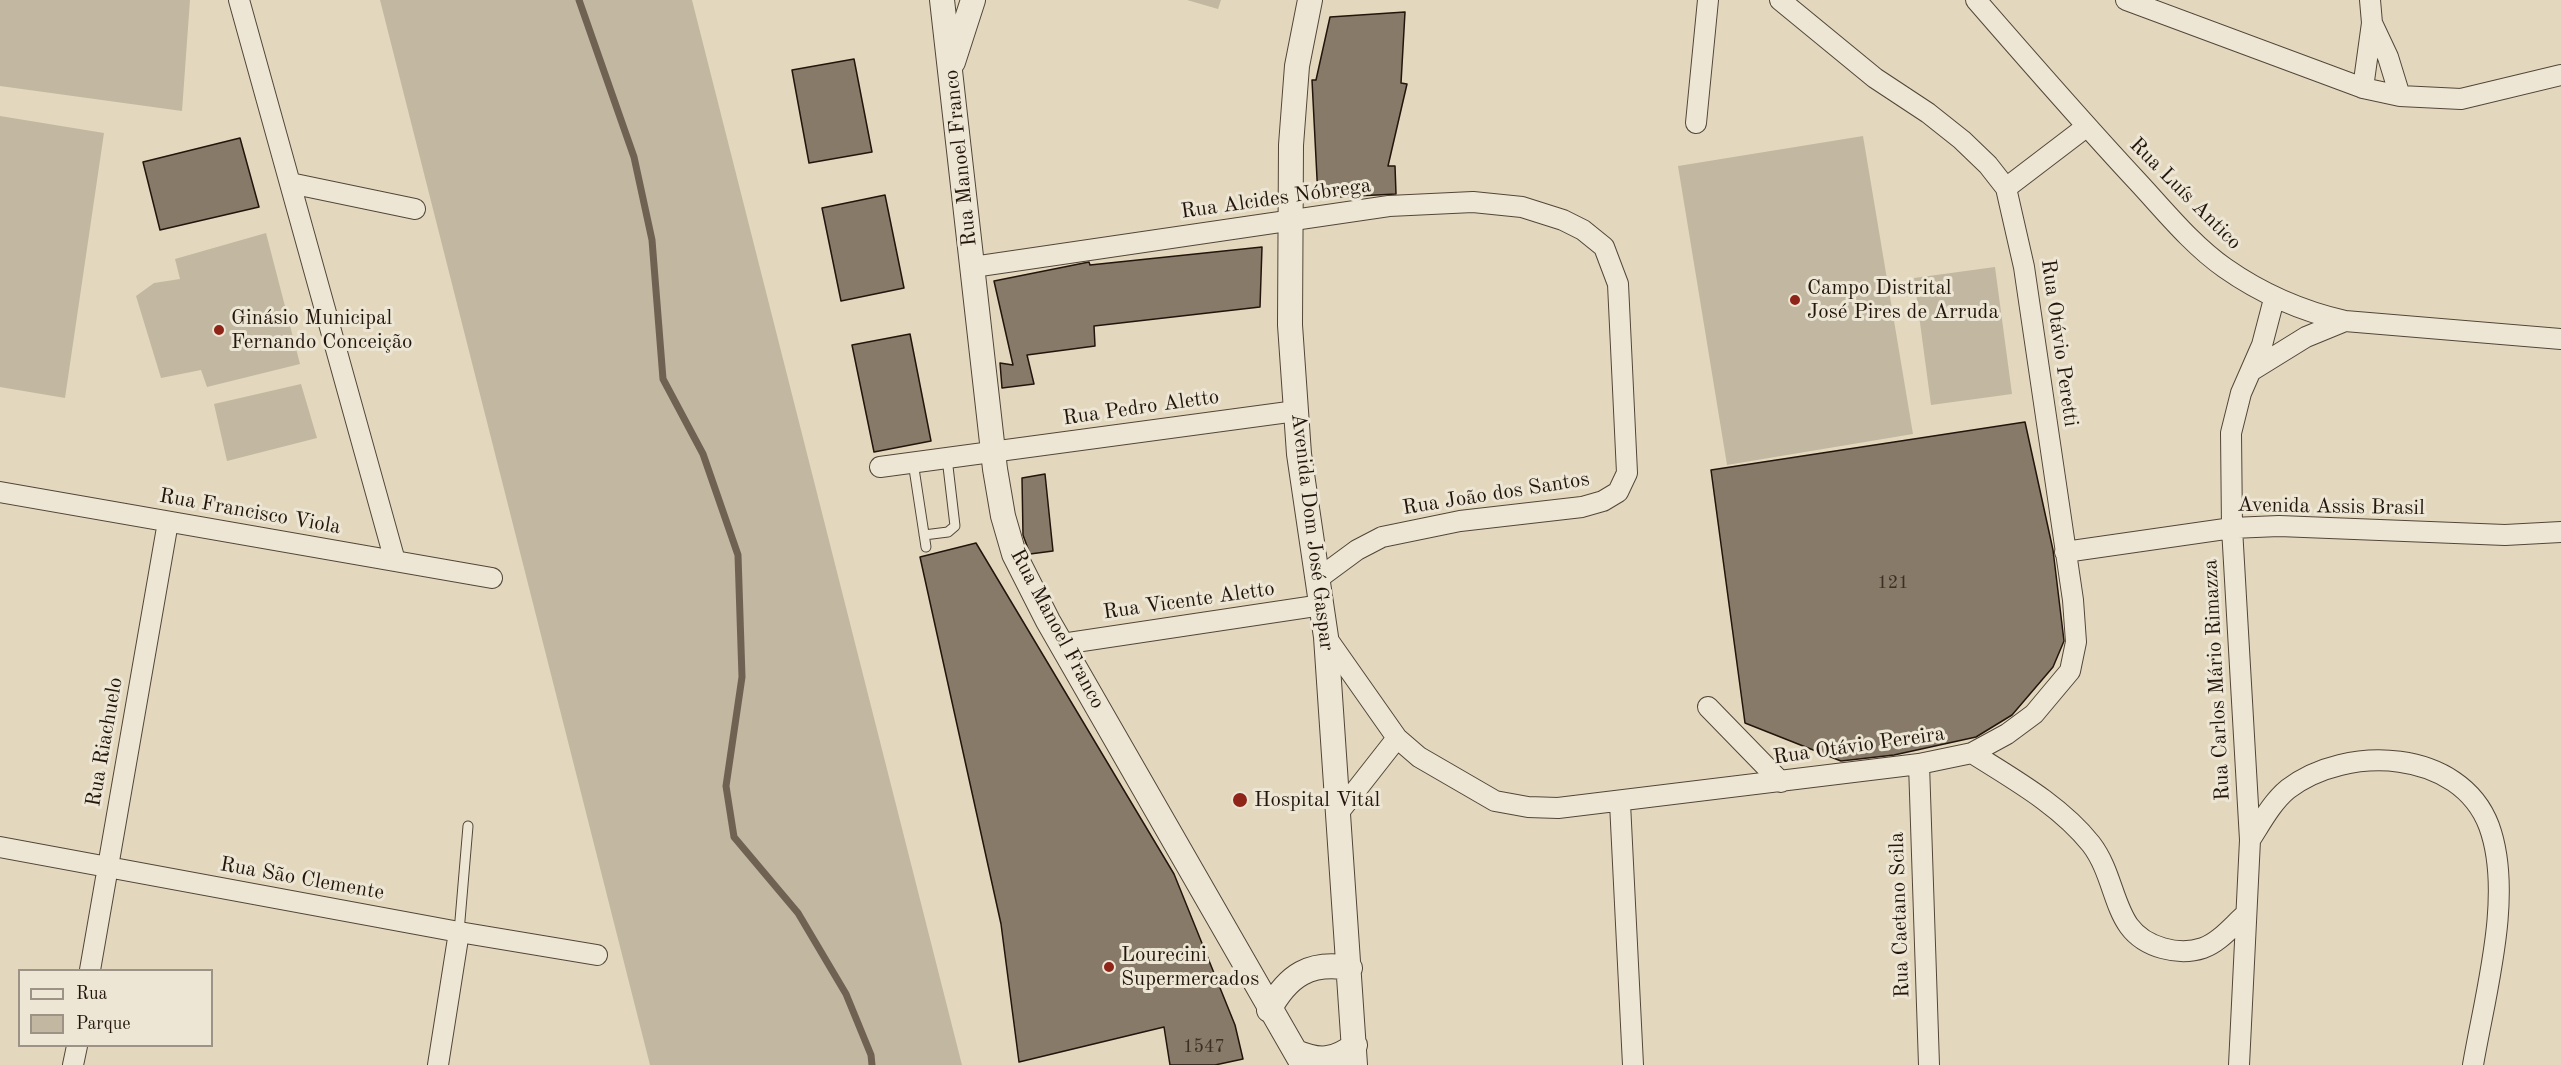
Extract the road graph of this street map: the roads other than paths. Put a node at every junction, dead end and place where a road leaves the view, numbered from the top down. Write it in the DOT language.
graph roads {
  1 [pos="239,0"];
  2 [pos="942,0"];
  3 [pos="973,0"];
  4 [pos="1310,0"];
  5 [pos="1708,0"];
  6 [pos="1780,0"];
  7 [pos="1976,0"];
  8 [pos="2126,0"];
  9 [pos="2370,0"];
  10 [pos="2372,22"];
  11 [pos="951,67"];
  12 [pos="2561,75"];
  13 [pos="2363,88"];
  14 [pos="2400,96"];
  15 [pos="1696,123"];
  16 [pos="2086,127"];
  17 [pos="290,183"];
  18 [pos="2006,188"];
  19 [pos="415,209"];
  20 [pos="1290,222"];
  21 [pos="973,267"];
  22 [pos="2274,299"];
  23 [pos="2345,321"];
  24 [pos="2561,339"];
  25 [pos="2251,371"];
  26 [pos="1296,411"];
  27 [pos="993,452"];
  28 [pos="947,458"];
  29 [pos="913,462"];
  30 [pos="880,467"];
  31 [pos="0,492"];
  32 [pos="1618,492"];
  33 [pos="168,522"];
  34 [pos="2232,528"];
  35 [pos="2561,532"];
  36 [pos="924,535"];
  37 [pos="926,548"];
  38 [pos="2065,552"];
  39 [pos="395,561"];
  40 [pos="492,578"];
  41 [pos="1319,578"];
  42 [pos="1323,605"];
  43 [pos="1326,638"];
  44 [pos="1062,644"];
  45 [pos="1708,707"];
  46 [pos="1397,738"];
  47 [pos="1972,753"];
  48 [pos="1919,764"];
  49 [pos="1781,782"];
  50 [pos="1620,803"];
  51 [pos="1339,812"];
  52 [pos="468,826"];
  53 [pos="2250,840"];
  54 [pos="0,847"];
  55 [pos="108,868"];
  56 [pos="2246,914"];
  57 [pos="459,932"];
  58 [pos="597,954"];
  59 [pos="1350,968"];
  60 [pos="90,969"];
  61 [pos="1269,1010"];
  62 [pos="77,1047"];
  63 [pos="1355,1055"];
  64 [pos="1299,1058"];
  65 [pos="73,1065"];
  66 [pos="438,1065"];
  67 [pos="1633,1065"];
  68 [pos="1929,1065"];
  69 [pos="2239,1065"];
  70 [pos="2473,1065"];
  1 -- 17 [label="street"];
  2 -- 11 [label="street, Rua Manoel Franco"];
  3 -- 11 [label="street"];
  4 -- 20 [label="street, Avenida Dom José Gaspar"];
  5 -- 15 [label="street"];
  6 -- 18 [label="street, Rua Otávio Peretti"];
  7 -- 16 [label="street, Rua Luís Antico"];
  8 -- 13 [label="street"];
  9 -- 10 [label="street"];
  10 -- 13 [label="street"];
  10 -- 14 [label="street"];
  11 -- 21 [label="street, Rua Manoel Franco"];
  12 -- 14 [label="street"];
  13 -- 14 [label="street"];
  16 -- 18 [label="street"];
  16 -- 22 [label="street, Rua Luís Antico"];
  17 -- 19 [label="street"];
  17 -- 39 [label="street"];
  18 -- 38 [label="street, Rua Otávio Peretti"];
  20 -- 21 [label="street, Rua Alcides Nóbrega"];
  20 -- 26 [label="street, Avenida Dom José Gaspar"];
  20 -- 32 [label="street, Rua Alcides Nóbrega"];
  21 -- 27 [label="street, Rua Manoel Franco"];
  22 -- 23 [label="street, Rua Luís Antico"];
  22 -- 25 [label="street, Rua Carlos Mário Rimazza"];
  23 -- 24 [label="street, Rua Luís Antico"];
  23 -- 25 [label="street"];
  25 -- 34 [label="street, Rua Carlos Mário Rimazza"];
  26 -- 27 [label="street, Rua Pedro Aletto"];
  26 -- 41 [label="street, Avenida Dom José Gaspar"];
  27 -- 28 [label="street, Rua Pedro Aletto"];
  27 -- 44 [label="street, Rua Manoel Franco"];
  28 -- 29 [label="street, Rua Pedro Aletto"];
  28 -- 36 [label="lane"];
  29 -- 30 [label="street, Rua Pedro Aletto"];
  29 -- 36 [label="lane"];
  31 -- 33 [label="street, Rua Francisco Viola"];
  32 -- 41 [label="street, Rua João dos Santos"];
  33 -- 39 [label="street, Rua Francisco Viola"];
  33 -- 55 [label="street, Rua Riachuelo"];
  34 -- 35 [label="street, Avenida Assis Brasil"];
  34 -- 38 [label="street, Avenida Assis Brasil"];
  34 -- 53 [label="street, Rua Carlos Mário Rimazza"];
  36 -- 37 [label="lane"];
  38 -- 47 [label="street, Rua Otávio Peretti"];
  39 -- 40 [label="street, Rua Francisco Viola"];
  41 -- 42 [label="street, Avenida Dom José Gaspar"];
  42 -- 43 [label="street, Avenida Dom José Gaspar"];
  42 -- 44 [label="street, Rua Vicente Aletto"];
  43 -- 46 [label="street, Rua Otávio Pereira"];
  43 -- 51 [label="street, Avenida Dom José Gaspar"];
  44 -- 61 [label="street, Rua Manoel Franco"];
  45 -- 49 [label="street"];
  46 -- 50 [label="street, Rua Otávio Pereira"];
  46 -- 51 [label="street"];
  47 -- 48 [label="street, Rua Otávio Pereira"];
  47 -- 56 [label="street, Rua Otávio Pereira"];
  48 -- 49 [label="street, Rua Otávio Pereira"];
  48 -- 68 [label="street, Rua Caetano Scila"];
  49 -- 50 [label="street, Rua Otávio Pereira"];
  50 -- 67 [label="street"];
  51 -- 59 [label="street, Avenida Dom José Gaspar"];
  52 -- 57 [label="lane"];
  53 -- 56 [label="street, Rua Carlos Mário Rimazza"];
  53 -- 70 [label="street"];
  54 -- 55 [label="street, Rua São Clemente"];
  55 -- 57 [label="street, Rua São Clemente"];
  55 -- 60 [label="street, Rua Riachuelo"];
  56 -- 69 [label="street, Rua Carlos Mário Rimazza"];
  57 -- 58 [label="street, Rua São Clemente"];
  57 -- 66 [label="street"];
  59 -- 61 [label="street"];
  59 -- 63 [label="street, Avenida Dom José Gaspar"];
  61 -- 64 [label="street, Rua Manoel Franco"];
  62 -- 65 [label="street"];
  63 -- 64 [label="street"];
}
